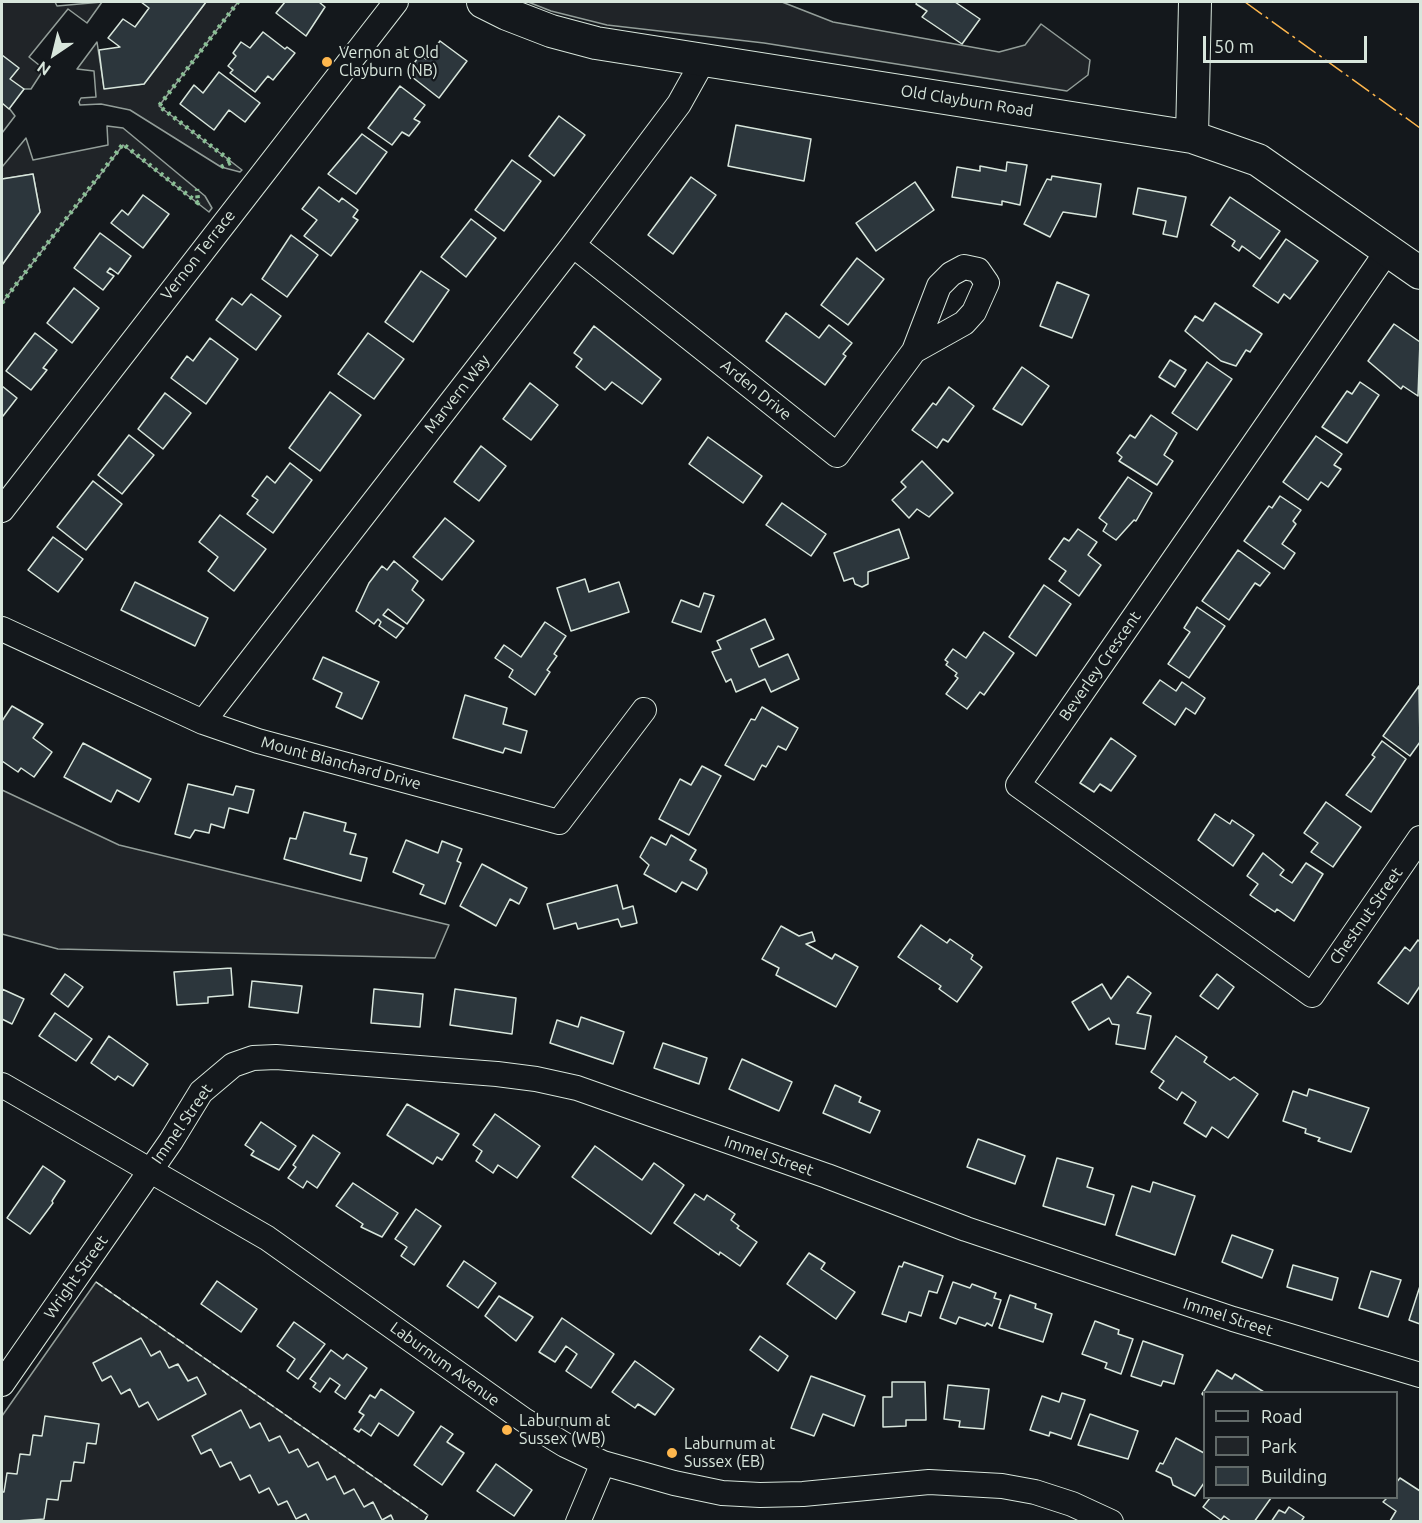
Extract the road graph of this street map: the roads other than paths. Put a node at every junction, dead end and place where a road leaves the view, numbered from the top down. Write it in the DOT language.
graph roads {
  1 [pos="396,2"];
  2 [pos="483,2"];
  3 [pos="1195,2"];
  4 [pos="703,61"];
  5 [pos="1192,136"];
  6 [pos="573,245"];
  7 [pos="1388,250"];
  8 [pos="1420,273"];
  9 [pos="914,351"];
  10 [pos="2,510"];
  11 [pos="2,629"];
  12 [pos="644,710"];
  13 [pos="203,722"];
  14 [pos="1420,838"];
  15 [pos="1312,995"];
  16 [pos="2,1085"];
  17 [pos="150,1171"];
  18 [pos="1420,1375"];
  19 [pos="2,1384"];
  20 [pos="603,1463"];
  21 [pos="578,1521"];
  22 [pos="1111,1521"];
  1 -- 10 [label="street, Vernon Terrace"];
  2 -- 4 [label="main road, Old Clayburn Road"];
  3 -- 5 [label="main road"];
  4 -- 5 [label="main road, Old Clayburn Road"];
  4 -- 6 [label="street, Marvern Way"];
  5 -- 7 [label="main road, Old Clayburn Road"];
  6 -- 9 [label="street, Arden Drive"];
  6 -- 13 [label="street, Marvern Way"];
  7 -- 8 [label="main road, Old Clayburn Road"];
  7 -- 15 [label="street, Beverley Crescent"];
  11 -- 13 [label="street, Mount Blanchard Drive"];
  12 -- 13 [label="street, Mount Blanchard Drive"];
  14 -- 15 [label="street, Chestnut Street"];
  16 -- 17 [label="street, Laburnum Avenue"];
  17 -- 18 [label="street, Immel Street"];
  17 -- 19 [label="street, Wright Street"];
  17 -- 20 [label="street, Laburnum Avenue"];
  20 -- 21 [label="street"];
  20 -- 22 [label="street, Laburnum Avenue"];
}
